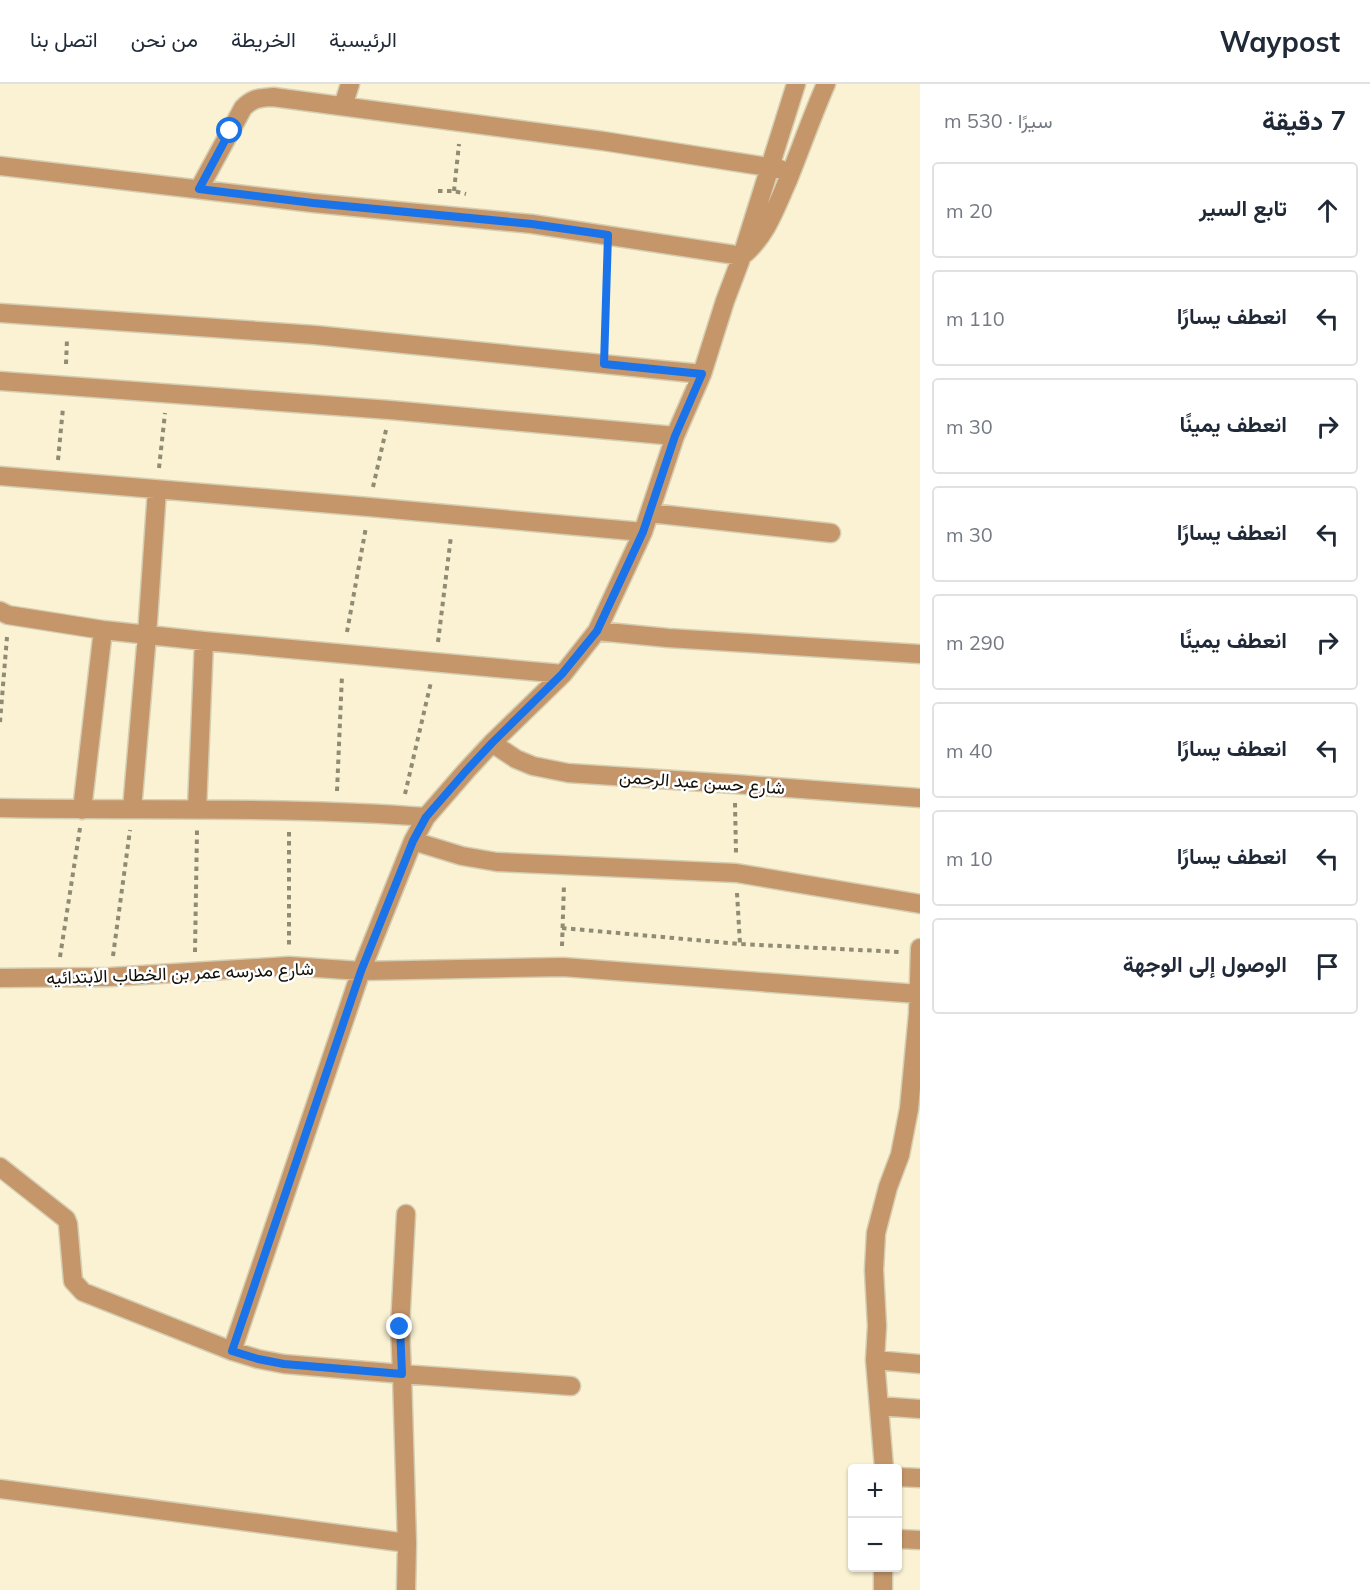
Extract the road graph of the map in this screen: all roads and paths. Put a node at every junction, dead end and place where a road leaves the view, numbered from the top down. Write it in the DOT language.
graph roads {
  1 [pos="350,84"];
  2 [pos="796,84"];
  3 [pos="825,84"];
  4 [pos="344,106"];
  5 [pos="461,122"];
  6 [pos="0,166"];
  7 [pos="770,168"];
  8 [pos="791,171"];
  9 [pos="199,189"];
  10 [pos="454,191"];
  11 [pos="608,235"];
  12 [pos="742,256"];
  13 [pos="0,314"];
  14 [pos="68,317"];
  15 [pos="604,364"];
  16 [pos="702,374"];
  17 [pos="0,381"];
  18 [pos="65,386"];
  19 [pos="167,392"];
  20 [pos="390,410"];
  21 [pos="675,436"];
  22 [pos="0,476"];
  23 [pos="56,480"];
  24 [pos="157,490"];
  25 [pos="369,507"];
  26 [pos="650,513"];
  27 [pos="453,515"];
  28 [pos="643,532"];
  29 [pos="831,533"];
  30 [pos="4,613"];
  31 [pos="103,630"];
  32 [pos="597,631"];
  33 [pos="147,634"];
  34 [pos="204,641"];
  35 [pos="344,654"];
  36 [pos="920,654"];
  37 [pos="435,663"];
  38 [pos="562,674"];
  39 [pos="0,722"];
  40 [pos="492,743"];
  41 [pos="735,784"];
  42 [pos="920,798"];
  43 [pos="0,808"];
  44 [pos="198,808"];
  45 [pos="132,809"];
  46 [pos="82,810"];
  47 [pos="289,811"];
  48 [pos="336,812"];
  49 [pos="400,815"];
  50 [pos="426,817"];
  51 [pos="413,841"];
  52 [pos="565,866"];
  53 [pos="736,873"];
  54 [pos="920,904"];
  55 [pos="740,944"];
  56 [pos="920,950"];
  57 [pos="289,966"];
  58 [pos="361,971"];
  59 [pos="195,973"];
  60 [pos="0,978"];
  61 [pos="57,978"];
  62 [pos="110,978"];
  63 [pos="918,994"];
  64 [pos="919,1014"];
  65 [pos="915,1109"];
  66 [pos="0,1167"];
  67 [pos="406,1214"];
  68 [pos="232,1351"];
  69 [pos="875,1360"];
  70 [pos="920,1364"];
  71 [pos="402,1374"];
  72 [pos="571,1386"];
  73 [pos="879,1406"];
  74 [pos="920,1409"];
  75 [pos="884,1464"];
  76 [pos="902,1477"];
  77 [pos="920,1478"];
  78 [pos="0,1489"];
  79 [pos="902,1539"];
  80 [pos="920,1540"];
  81 [pos="407,1543"];
  82 [pos="883,1572"];
  83 [pos="406,1590"];
  84 [pos="883,1590"];
  1 -- 4 [label="street"];
  2 -- 7 [label="street"];
  3 -- 8 [label="street"];
  4 -- 5 [label="street"];
  4 -- 9 [label="street"];
  5 -- 7 [label="street"];
  5 -- 10 [label="path"];
  6 -- 9 [label="street"];
  7 -- 8 [label="street"];
  7 -- 12 [label="street"];
  8 -- 12 [label="street"];
  9 -- 11 [label="street"];
  11 -- 12 [label="street"];
  11 -- 15 [label="path"];
  12 -- 16 [label="street"];
  13 -- 14 [label="street"];
  14 -- 15 [label="street"];
  14 -- 18 [label="path"];
  15 -- 16 [label="street"];
  16 -- 21 [label="street"];
  17 -- 18 [label="street"];
  18 -- 19 [label="street"];
  18 -- 23 [label="path"];
  19 -- 20 [label="street"];
  19 -- 24 [label="path"];
  20 -- 21 [label="street"];
  20 -- 25 [label="path"];
  21 -- 26 [label="street"];
  22 -- 23 [label="street"];
  23 -- 24 [label="street"];
  24 -- 25 [label="street"];
  24 -- 33 [label="street"];
  25 -- 27 [label="street"];
  25 -- 35 [label="path"];
  26 -- 28 [label="street"];
  26 -- 29 [label="street"];
  27 -- 28 [label="street"];
  27 -- 37 [label="path"];
  28 -- 32 [label="street"];
  30 -- 31 [label="street"];
  30 -- 39 [label="path"];
  31 -- 33 [label="street"];
  31 -- 46 [label="street"];
  32 -- 36 [label="street"];
  32 -- 38 [label="street"];
  33 -- 34 [label="street"];
  33 -- 45 [label="street"];
  34 -- 35 [label="street"];
  34 -- 44 [label="street"];
  35 -- 37 [label="street"];
  35 -- 48 [label="path"];
  37 -- 38 [label="street"];
  37 -- 49 [label="path"];
  38 -- 40 [label="street"];
  40 -- 41 [label="street, شارع حسن عبد الرحمن"];
  40 -- 50 [label="street"];
  41 -- 42 [label="street, شارع حسن عبد الرحمن"];
  41 -- 53 [label="path"];
  43 -- 46 [label="street"];
  44 -- 45 [label="street"];
  44 -- 47 [label="street"];
  44 -- 59 [label="path"];
  45 -- 46 [label="street"];
  45 -- 62 [label="path"];
  46 -- 61 [label="path"];
  47 -- 48 [label="street"];
  47 -- 57 [label="path"];
  48 -- 49 [label="street"];
  49 -- 50 [label="street"];
  50 -- 51 [label="street"];
  51 -- 52 [label="street"];
  51 -- 58 [label="street"];
  52 -- 53 [label="street"];
  52 -- 55 [label="path"];
  53 -- 54 [label="street"];
  53 -- 55 [label="path"];
  55 -- 56 [label="path"];
  56 -- 63 [label="street"];
  57 -- 58 [label="street, شارع مدرسه عمر بن الخطاب الابتدائيه"];
  57 -- 59 [label="street, شارع مدرسه عمر بن الخطاب الابتدائيه"];
  58 -- 63 [label="street, شارع مدرسه عمر بن الخطاب الابتدائيه"];
  58 -- 68 [label="street"];
  59 -- 62 [label="street, شارع مدرسه عمر بن الخطاب الابتدائيه"];
  60 -- 61 [label="street, شارع مدرسه عمر بن الخطاب الابتدائيه"];
  61 -- 62 [label="street, شارع مدرسه عمر بن الخطاب الابتدائيه"];
  63 -- 64 [label="street"];
  64 -- 65 [label="street"];
  65 -- 69 [label="street"];
  66 -- 68 [label="street"];
  67 -- 71 [label="street"];
  68 -- 71 [label="street"];
  69 -- 70 [label="street"];
  69 -- 73 [label="street"];
  71 -- 72 [label="street"];
  71 -- 81 [label="street"];
  73 -- 74 [label="street"];
  73 -- 75 [label="street"];
  76 -- 77 [label="street"];
  78 -- 81 [label="street"];
  79 -- 80 [label="street"];
  81 -- 83 [label="street"];
  82 -- 84 [label="street"];
}
